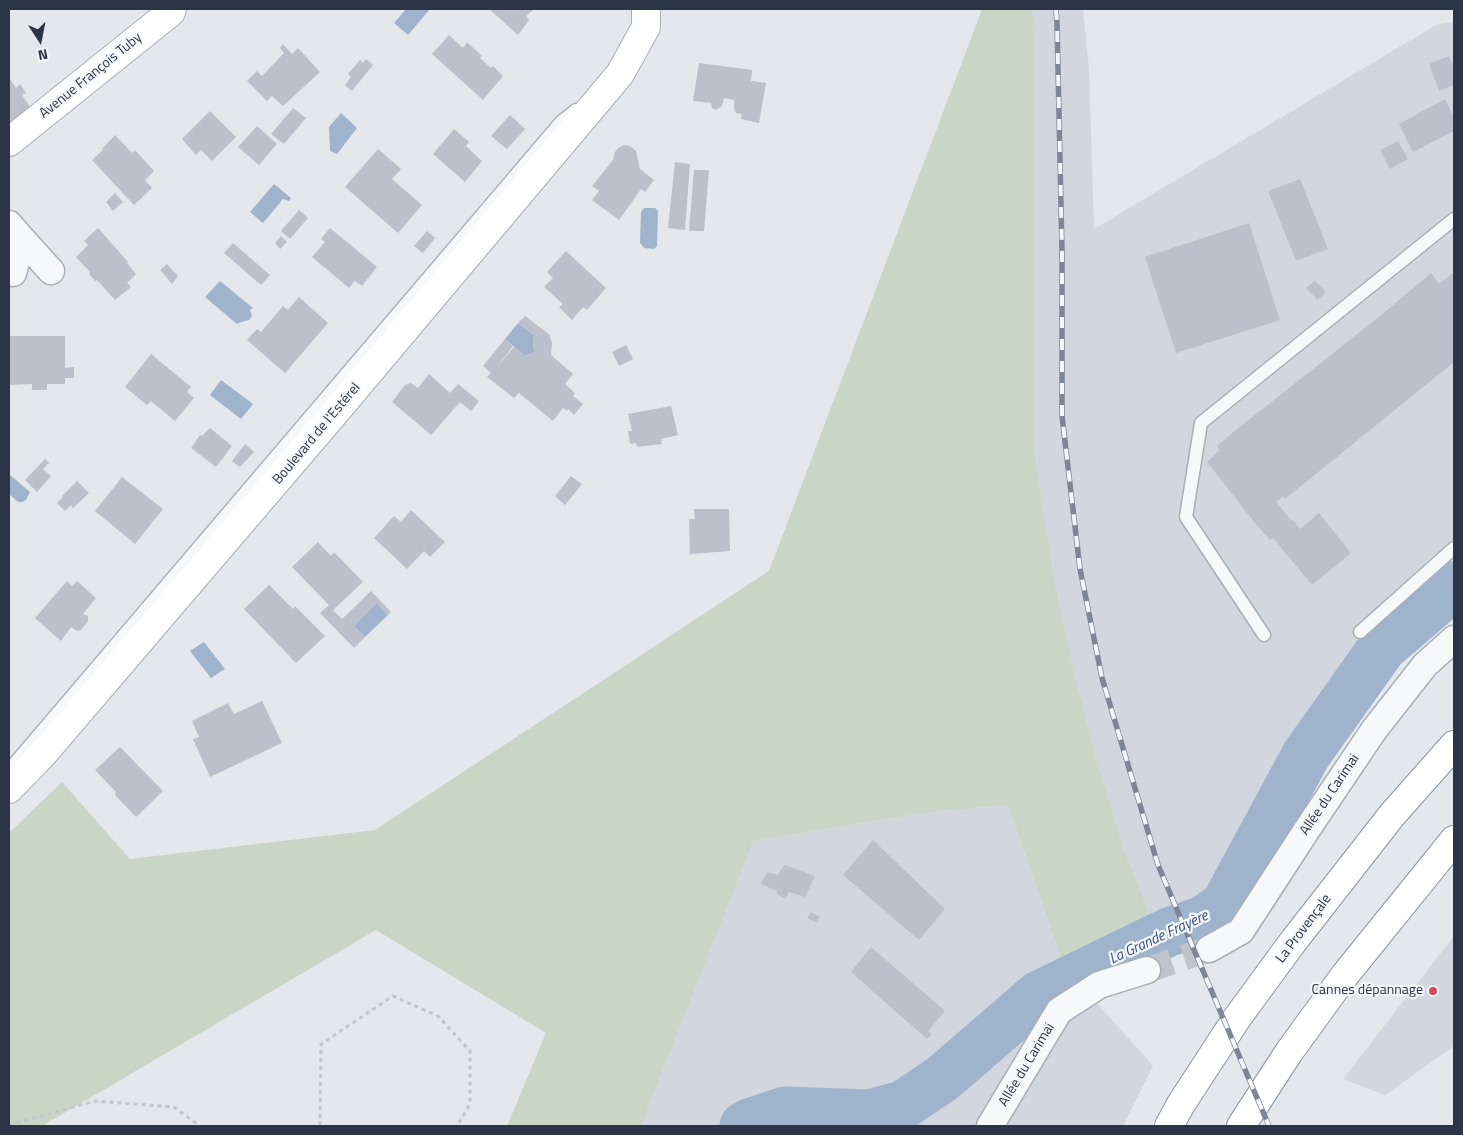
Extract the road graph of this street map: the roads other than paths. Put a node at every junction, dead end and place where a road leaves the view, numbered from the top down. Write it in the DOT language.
graph roads {
  1 [pos="172,9"];
  2 [pos="646,9"];
  3 [pos="620,74"];
  4 [pos="9,142"];
  5 [pos="1454,219"];
  6 [pos="16,232"];
  7 [pos="51,271"];
  8 [pos="13,273"];
  9 [pos="1454,548"];
  10 [pos="1360,632"];
  11 [pos="1264,635"];
  12 [pos="1454,640"];
  13 [pos="1454,745"];
  14 [pos="9,770"];
  15 [pos="9,789"];
  16 [pos="1454,840"];
  17 [pos="1209,949"];
  18 [pos="1147,970"];
  19 [pos="990,1126"];
  20 [pos="1169,1126"];
  21 [pos="1241,1126"];
  1 -- 4 [label="main road, Avenue François Tuby"];
  2 -- 3 [label="main road, Boulevard de l'Estérel"];
  3 -- 14 [label="lane, Boulevard de l'Estérel"];
  3 -- 15 [label="main road, Boulevard de l'Estérel"];
  5 -- 11 [label="lane"];
  6 -- 7 [label="street"];
  6 -- 8 [label="street"];
  9 -- 10 [label="lane"];
  12 -- 17 [label="street, Allée du Carimai"];
  13 -- 20 [label="main road, La Provençale"];
  16 -- 21 [label="main road"];
  18 -- 19 [label="street, Allée du Carimai"];
}
